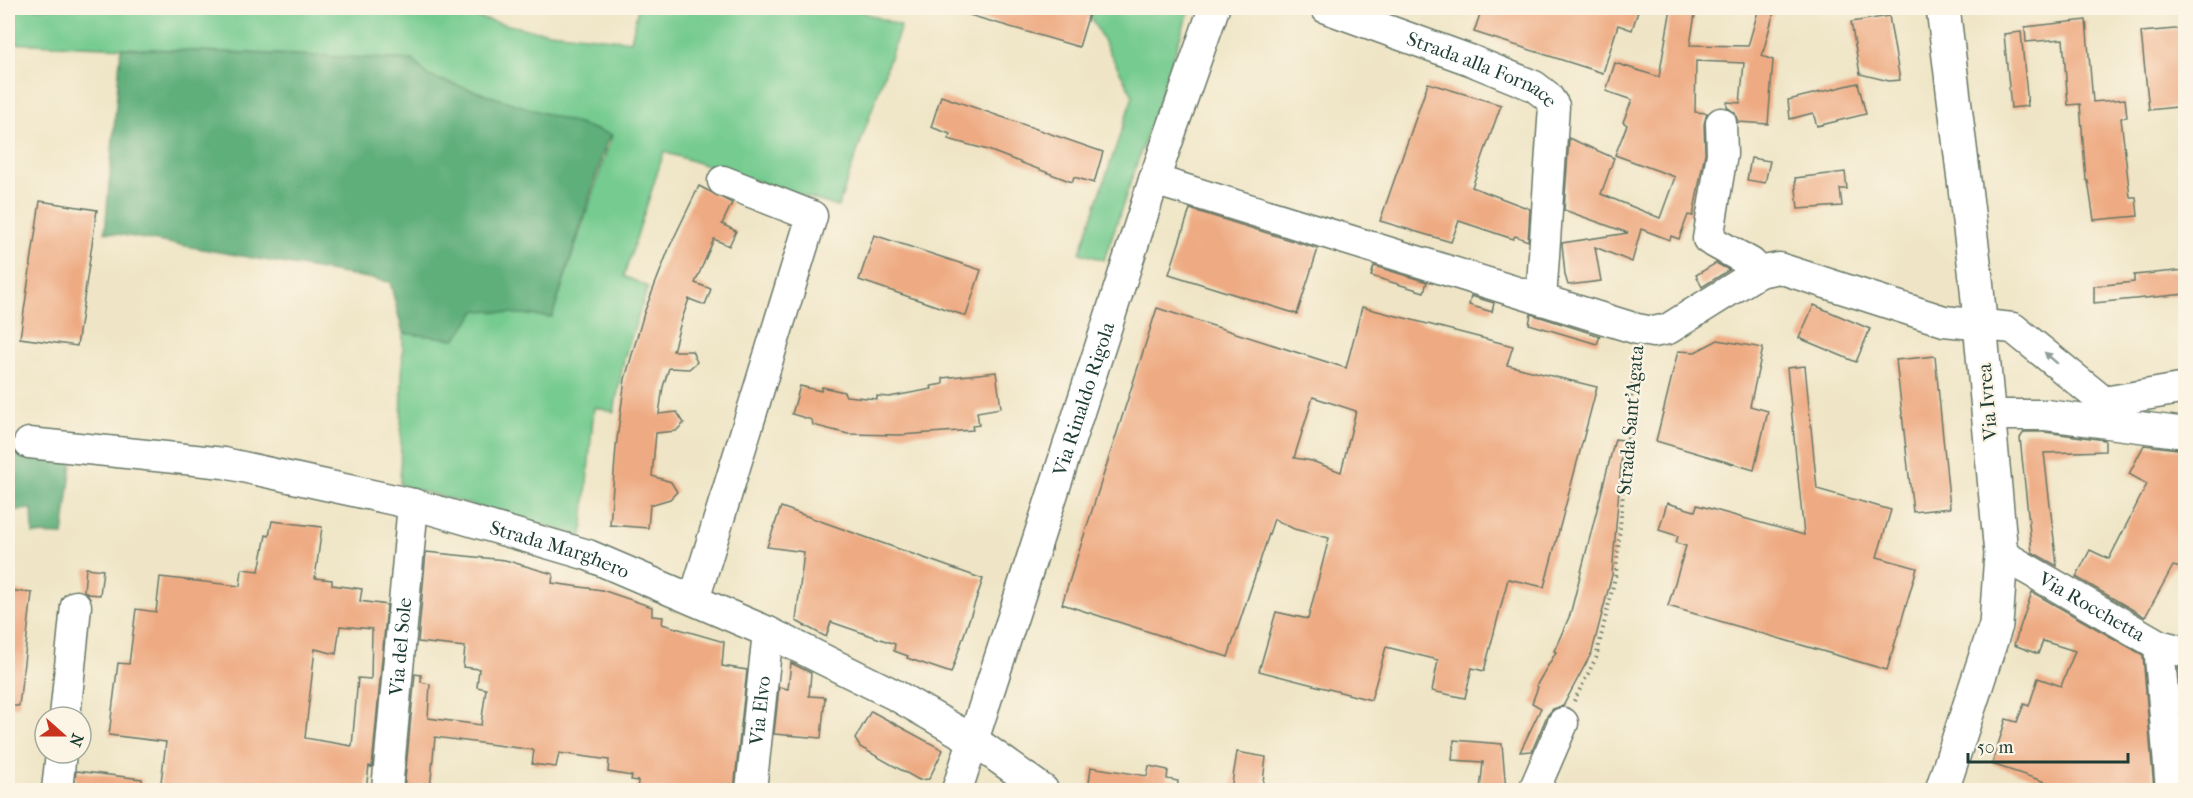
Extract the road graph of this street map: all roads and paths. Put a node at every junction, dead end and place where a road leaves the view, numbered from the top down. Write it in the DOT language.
graph roads {
  1 [pos="1214,8"];
  2 [pos="1326,8"];
  3 [pos="1943,8"];
  4 [pos="1721,123"];
  5 [pos="1154,180"];
  6 [pos="723,181"];
  7 [pos="1759,272"];
  8 [pos="1541,300"];
  9 [pos="1980,324"];
  10 [pos="1637,329"];
  11 [pos="2186,388"];
  12 [pos="2094,395"];
  13 [pos="1989,414"];
  14 [pos="2046,415"];
  15 [pos="2126,424"];
  16 [pos="2186,433"];
  17 [pos="29,443"];
  18 [pos="413,504"];
  19 [pos="2001,554"];
  20 [pos="694,600"];
  21 [pos="76,606"];
  22 [pos="768,632"];
  23 [pos="2172,649"];
  24 [pos="65,705"];
  25 [pos="1563,723"];
  26 [pos="973,740"];
  27 [pos="60,765"];
  28 [pos="57,790"];
  29 [pos="387,790"];
  30 [pos="751,790"];
  31 [pos="957,790"];
  32 [pos="1043,790"];
  33 [pos="1534,790"];
  34 [pos="1942,790"];
  35 [pos="2171,790"];
  1 -- 5 [label="street, Via Rinaldo Rigola"];
  2 -- 8 [label="street, Strada alla Fornace"];
  3 -- 9 [label="main road, Via Ivrea"];
  4 -- 7 [label="street"];
  5 -- 8 [label="street"];
  5 -- 26 [label="street, Via Rinaldo Rigola"];
  6 -- 20 [label="street"];
  7 -- 9 [label="street, Strada Sant'Agata"];
  7 -- 10 [label="street, Strada Sant'Agata"];
  8 -- 10 [label="street"];
  12 -- 9 [label="street, Strada Sant'Agata, one-way"];
  9 -- 13 [label="main road, Via Ivrea"];
  10 -- 25 [label="path, Strada Sant'Agata"];
  11 -- 12 [label="street"];
  12 -- 14 [label="street"];
  12 -- 15 [label="street, Strada Sant'Agata"];
  13 -- 14 [label="street"];
  13 -- 19 [label="main road, Via Ivrea"];
  14 -- 15 [label="street"];
  15 -- 16 [label="street"];
  17 -- 18 [label="street, Strada Marghero"];
  18 -- 20 [label="street, Strada Marghero"];
  18 -- 29 [label="street, Via del Sole"];
  19 -- 23 [label="street, Via Rocchetta"];
  19 -- 34 [label="main road, Via Ivrea"];
  20 -- 22 [label="street, Strada Marghero"];
  21 -- 24 [label="street"];
  22 -- 26 [label="street, Strada Marghero"];
  22 -- 30 [label="street, Via Elvo"];
  23 -- 35 [label="street"];
  25 -- 33 [label="street"];
  26 -- 31 [label="street, Via Rinaldo Rigola"];
  26 -- 32 [label="street, Strada Marghero"];
  27 -- 28 [label="street"];
}
